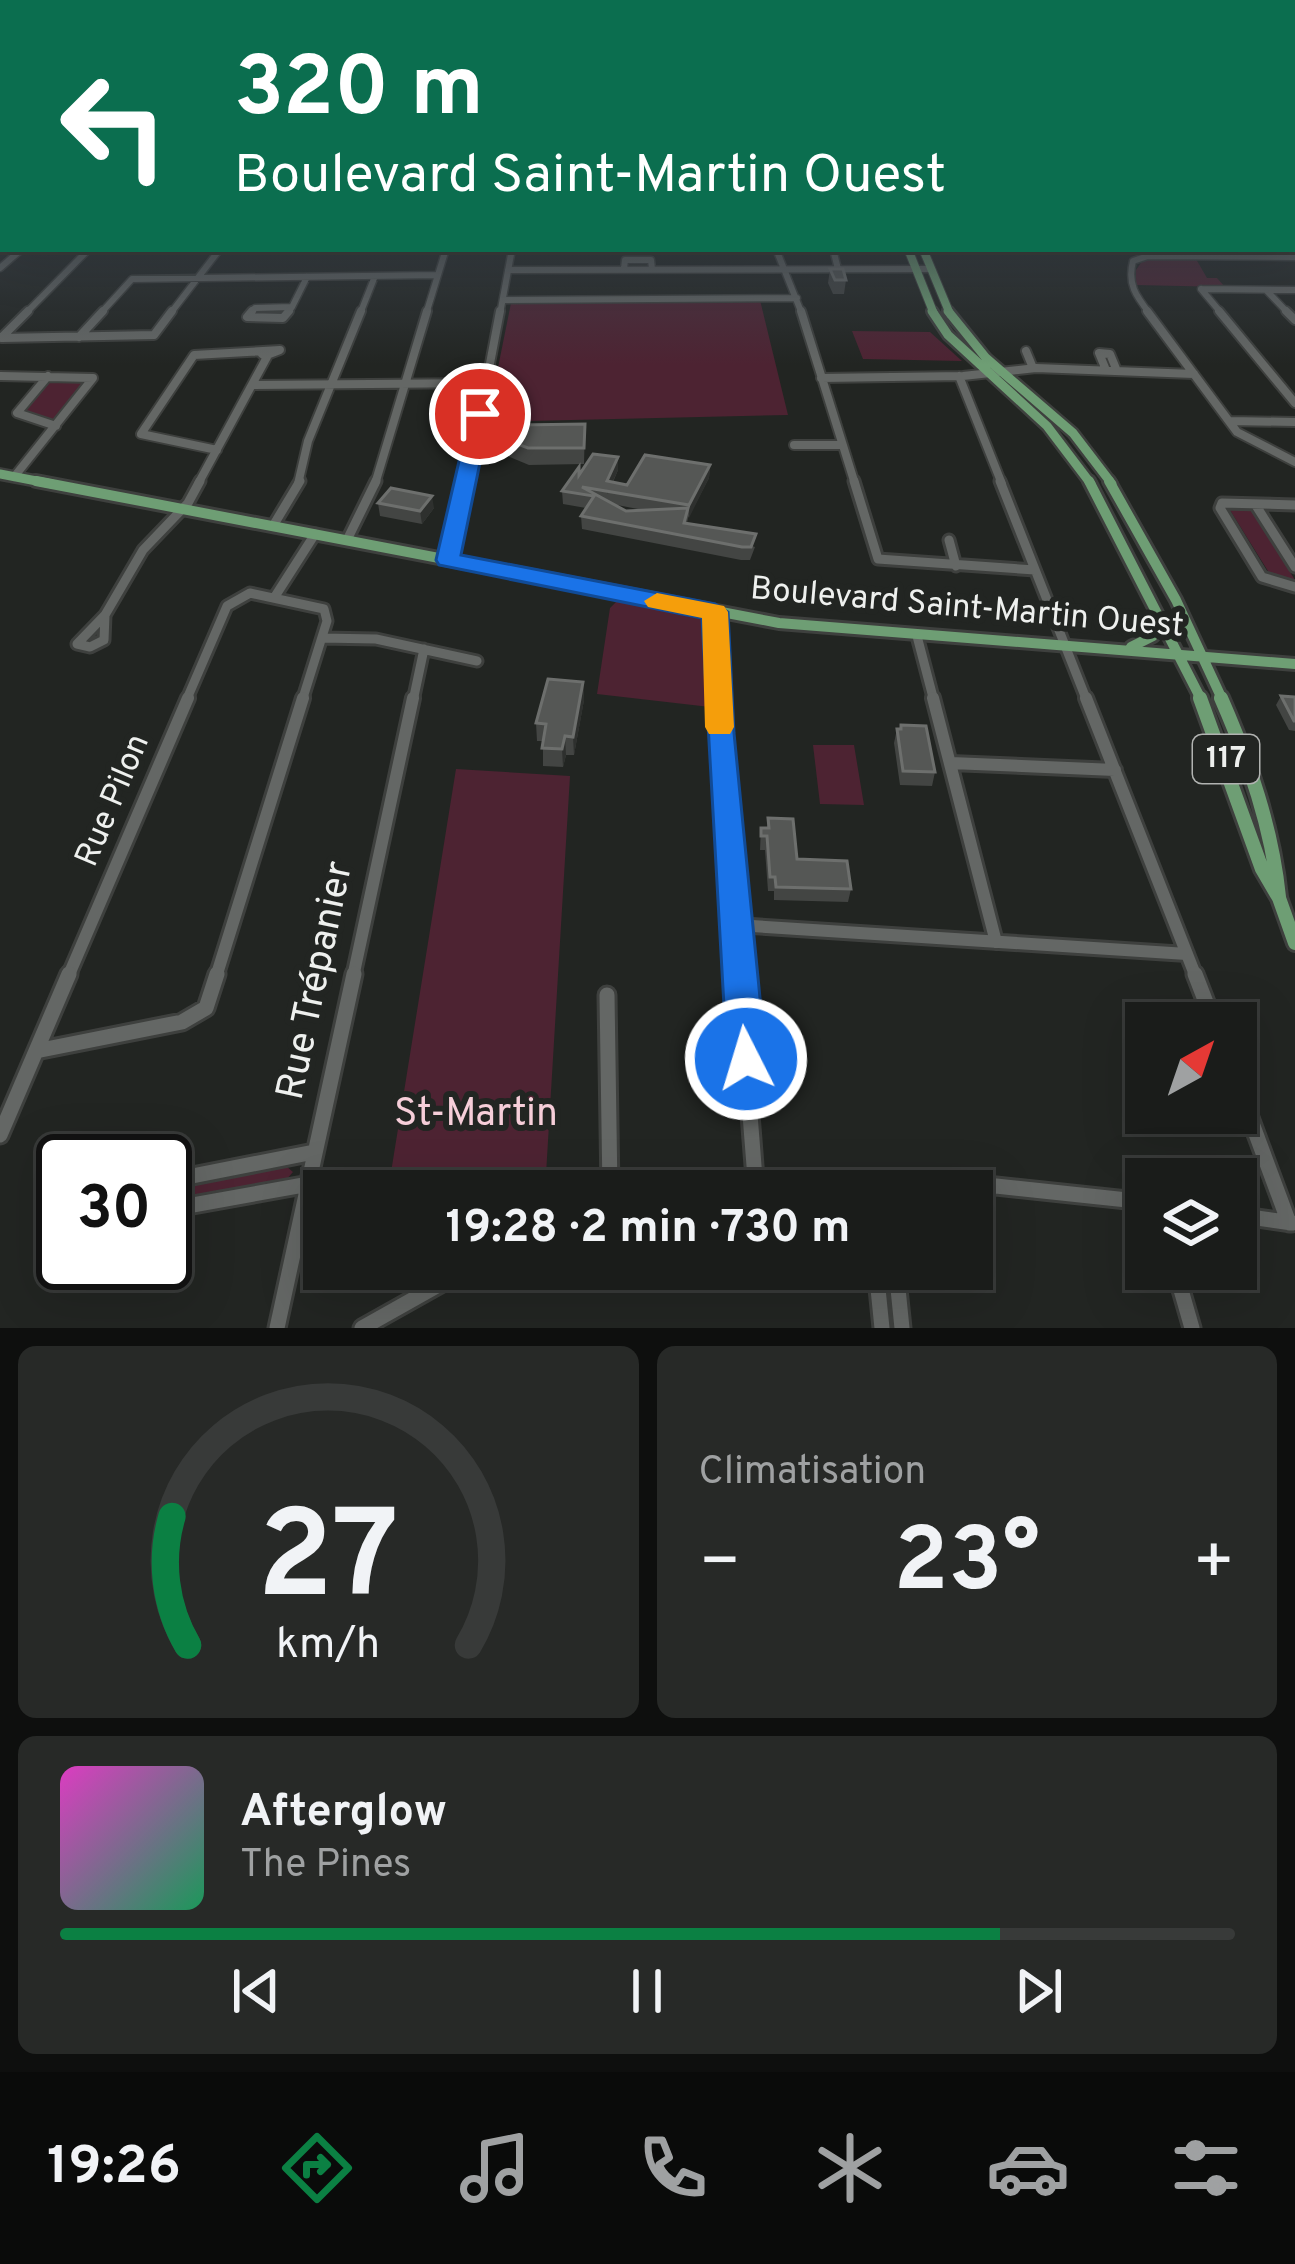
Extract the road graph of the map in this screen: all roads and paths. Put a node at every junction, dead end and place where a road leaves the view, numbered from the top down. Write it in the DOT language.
graph roads {
  1 [pos="85,252"];
  2 [pos="218,252"];
  3 [pos="445,252"];
  4 [pos="511,252"];
  5 [pos="777,252"];
  6 [pos="834,252"];
  7 [pos="909,252"];
  8 [pos="924,252"];
  9 [pos="1295,257"];
  10 [pos="784,268"];
  11 [pos="838,268"];
  12 [pos="916,269"];
  13 [pos="931,269"];
  14 [pos="508,270"];
  15 [pos="436,275"];
  16 [pos="375,276"];
  17 [pos="308,277"];
  18 [pos="199,278"];
  19 [pos="1266,290"];
  20 [pos="1295,290"];
  21 [pos="797,298"];
  22 [pos="502,300"];
  23 [pos="292,308"];
  24 [pos="1295,320"];
  25 [pos="79,338"];
  26 [pos="1,339"];
  27 [pos="1026,351"];
  28 [pos="1033,368"];
  29 [pos="1003,371"];
  30 [pos="986,373"];
  31 [pos="1194,374"];
  32 [pos="0,376"];
  33 [pos="48,376"];
  34 [pos="959,376"];
  35 [pos="821,378"];
  36 [pos="403,383"];
  37 [pos="486,383"];
  38 [pos="252,385"];
  39 [pos="331,385"];
  40 [pos="1295,403"];
  41 [pos="1229,422"];
  42 [pos="1295,422"];
  43 [pos="56,426"];
  44 [pos="794,445"];
  45 [pos="842,445"];
  46 [pos="218,450"];
  47 [pos="1295,462"];
  48 [pos="0,474"];
  49 [pos="14,477"];
  50 [pos="1255,504"];
  51 [pos="1295,505"];
  52 [pos="183,508"];
  53 [pos="273,526"];
  54 [pos="315,534"];
  55 [pos="346,540"];
  56 [pos="949,540"];
  57 [pos="448,560"];
  58 [pos="956,566"];
  59 [pos="1295,567"];
  60 [pos="1035,570"];
  61 [pos="1295,587"];
  62 [pos="274,598"];
  63 [pos="715,612"];
  64 [pos="106,615"];
  65 [pos="1162,623"];
  66 [pos="917,636"];
  67 [pos="322,638"];
  68 [pos="1064,645"];
  69 [pos="424,649"];
  70 [pos="1124,650"];
  71 [pos="1179,654"];
  72 [pos="1201,657"];
  73 [pos="477,661"];
  74 [pos="1295,664"];
  75 [pos="950,763"];
  76 [pos="1115,770"];
  77 [pos="1287,899"];
  78 [pos="736,925"];
  79 [pos="996,942"];
  80 [pos="1295,943"];
  81 [pos="1187,955"];
  82 [pos="607,995"];
  83 [pos="1206,1002"];
  84 [pos="36,1052"];
  85 [pos="1257,1134"];
  86 [pos="0,1135"];
  87 [pos="314,1152"];
  88 [pos="311,1170"];
  89 [pos="610,1170"];
  90 [pos="754,1170"];
  91 [pos="192,1176"];
  92 [pos="303,1185"];
  93 [pos="993,1186"];
  94 [pos="1125,1200"];
  95 [pos="192,1205"];
  96 [pos="303,1211"];
  97 [pos="1257,1218"];
  98 [pos="1292,1223"];
  99 [pos="430,1290"];
  100 [pos="878,1290"];
  101 [pos="898,1290"];
  102 [pos="1180,1290"];
  103 [pos="277,1328"];
  104 [pos="362,1328"];
  105 [pos="882,1328"];
  106 [pos="902,1328"];
  107 [pos="1192,1328"];
  1 -- 26 [label="street"];
  2 -- 18 [label="street"];
  3 -- 15 [label="street"];
  4 -- 14 [label="street"];
  5 -- 10 [label="street"];
  6 -- 11 [label="street"];
  7 -- 12 [label="main road, 117"];
  8 -- 13 [label="main road, 117"];
  9 -- 31 [label="street"];
  10 -- 11 [label="street"];
  10 -- 14 [label="street"];
  10 -- 21 [label="street"];
  11 -- 12 [label="street"];
  12 -- 13 [label="street"];
  12 -- 30 [label="main road, 117"];
  13 -- 29 [label="main road, 117"];
  14 -- 22 [label="street"];
  15 -- 16 [label="street"];
  15 -- 36 [label="street"];
  16 -- 17 [label="street"];
  16 -- 39 [label="street"];
  17 -- 18 [label="street"];
  17 -- 23 [label="street"];
  18 -- 25 [label="street"];
  18 -- 25 [label="street"];
  19 -- 20 [label="street"];
  19 -- 24 [label="street"];
  19 -- 40 [label="street"];
  21 -- 22 [label="street"];
  21 -- 35 [label="street"];
  22 -- 37 [label="street"];
  23 -- 23 [label="street"];
  25 -- 26 [label="street"];
  27 -- 28 [label="street"];
  28 -- 29 [label="street"];
  28 -- 31 [label="street"];
  29 -- 30 [label="street"];
  29 -- 72 [label="main road, 117"];
  30 -- 34 [label="street"];
  30 -- 65 [label="main road, 117"];
  31 -- 41 [label="street"];
  32 -- 33 [label="street"];
  33 -- 43 [label="street"];
  33 -- 43 [label="street"];
  34 -- 35 [label="street"];
  34 -- 60 [label="street"];
  35 -- 45 [label="street"];
  36 -- 37 [label="street"];
  36 -- 39 [label="street"];
  36 -- 55 [label="street"];
  37 -- 57 [label="street"];
  38 -- 39 [label="street"];
  38 -- 46 [label="street"];
  38 -- 46 [label="street"];
  39 -- 53 [label="street"];
  41 -- 42 [label="street"];
  41 -- 47 [label="street"];
  43 -- 49 [label="street"];
  44 -- 45 [label="street"];
  45 -- 58 [label="street"];
  46 -- 52 [label="street"];
  48 -- 49 [label="main road, Boulevard Saint-Martin Ouest"];
  49 -- 52 [label="main road, Boulevard Saint-Martin Ouest"];
  50 -- 51 [label="street"];
  50 -- 59 [label="street"];
  50 -- 61 [label="street"];
  52 -- 53 [label="main road, Boulevard Saint-Martin Ouest"];
  52 -- 64 [label="street"];
  53 -- 54 [label="main road, Boulevard Saint-Martin Ouest"];
  54 -- 55 [label="main road, Boulevard Saint-Martin Ouest"];
  54 -- 62 [label="street"];
  55 -- 57 [label="main road, Boulevard Saint-Martin Ouest"];
  56 -- 58 [label="street"];
  57 -- 63 [label="main road, Boulevard Saint-Martin Ouest"];
  58 -- 60 [label="street"];
  60 -- 68 [label="street"];
  62 -- 67 [label="street"];
  62 -- 84 [label="street, Rue Pilon"];
  63 -- 66 [label="main road, Boulevard Saint-Martin Ouest"];
  63 -- 78 [label="street"];
  65 -- 70 [label="main road"];
  65 -- 71 [label="main road, 117"];
  66 -- 68 [label="main road, Boulevard Saint-Martin Ouest"];
  66 -- 75 [label="street"];
  67 -- 69 [label="street"];
  67 -- 84 [label="street"];
  68 -- 70 [label="main road, Boulevard Saint-Martin Ouest"];
  68 -- 76 [label="street"];
  69 -- 73 [label="street"];
  69 -- 87 [label="street, Rue Trépanier"];
  70 -- 71 [label="main road, Boulevard Saint-Martin Ouest"];
  71 -- 72 [label="main road, Boulevard Saint-Martin Ouest"];
  71 -- 77 [label="main road, 117"];
  72 -- 74 [label="main road, Boulevard Saint-Martin Ouest"];
  72 -- 77 [label="main road, 117"];
  75 -- 76 [label="street"];
  75 -- 79 [label="street"];
  76 -- 81 [label="street"];
  77 -- 80 [label="main road, 117"];
  78 -- 79 [label="street"];
  78 -- 90 [label="street"];
  79 -- 81 [label="street"];
  81 -- 83 [label="street"];
  82 -- 89 [label="street"];
  84 -- 86 [label="street, Rue Pilon"];
  85 -- 98 [label="street"];
  87 -- 88 [label="street, Rue Trépanier"];
  87 -- 91 [label="street"];
  92 -- 95 [label="street"];
  93 -- 94 [label="street"];
  96 -- 103 [label="street, Rue Trépanier"];
  97 -- 98 [label="street"];
  99 -- 104 [label="street"];
  100 -- 105 [label="street"];
  101 -- 106 [label="street"];
  102 -- 107 [label="street"];
}
